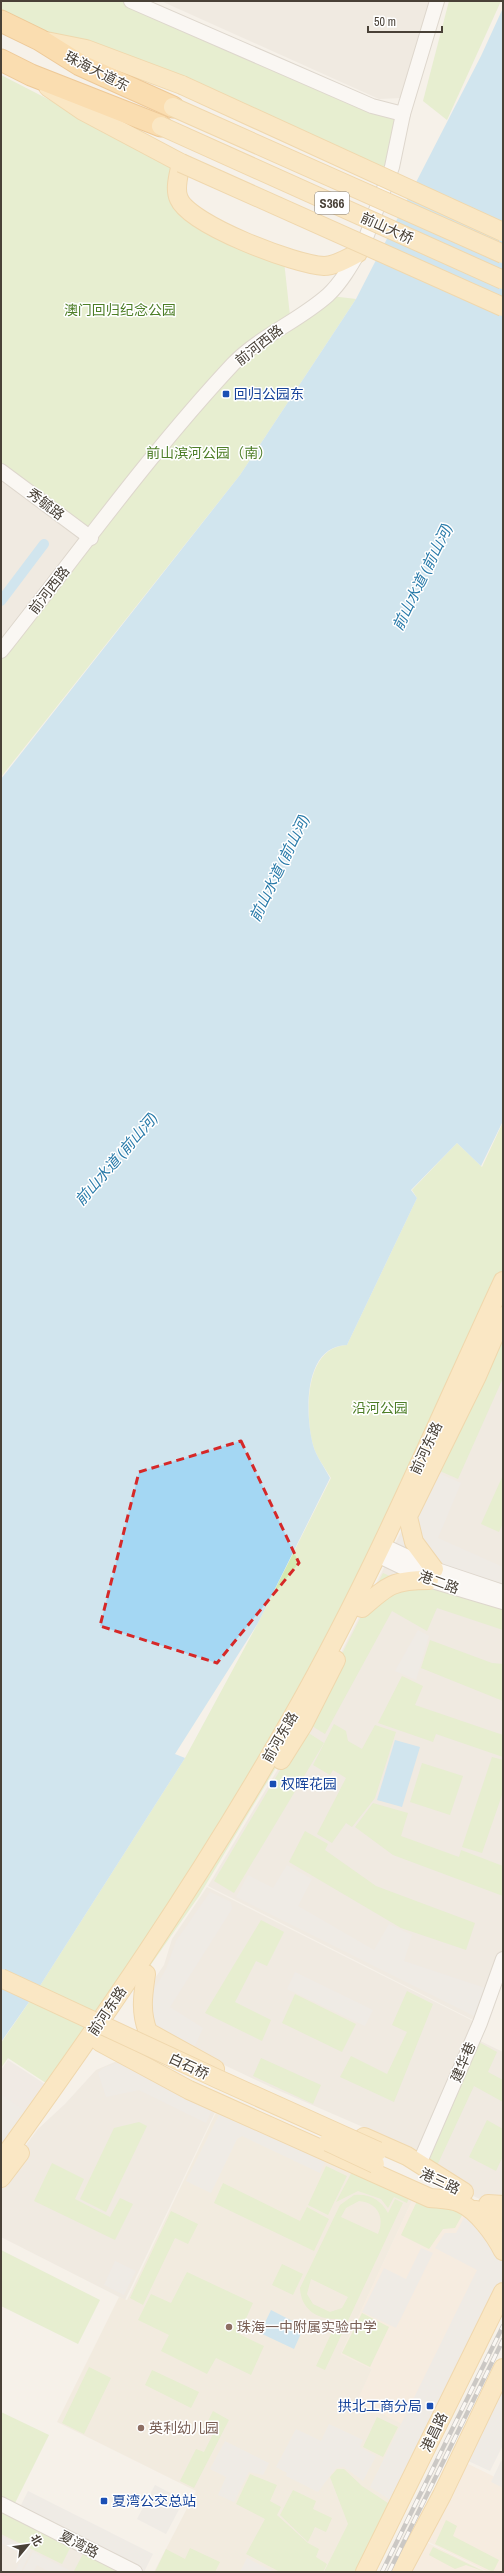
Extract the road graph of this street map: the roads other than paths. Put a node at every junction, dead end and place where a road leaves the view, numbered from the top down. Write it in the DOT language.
graph roads {
  1 [pos="131,1"];
  2 [pos="437,1"];
  3 [pos="1,21"];
  4 [pos="40,40"];
  5 [pos="1,60"];
  6 [pos="31,75"];
  7 [pos="173,107"];
  8 [pos="403,114"];
  9 [pos="161,126"];
  10 [pos="181,163"];
  11 [pos="503,232"];
  12 [pos="358,253"];
  13 [pos="503,254"];
  14 [pos="503,280"];
  15 [pos="503,307"];
  16 [pos="1,471"];
  17 [pos="91,538"];
  18 [pos="1,651"];
  19 [pos="503,1281"];
  20 [pos="503,1316"];
  21 [pos="408,1517"];
  22 [pos="384,1553"];
  23 [pos="432,1575"];
  24 [pos="503,1592"];
  25 [pos="503,1602"];
  26 [pos="362,1608"];
  27 [pos="503,1959"];
  28 [pos="146,1974"];
  29 [pos="1,1978"];
  30 [pos="1,1990"];
  31 [pos="100,2042"];
  32 [pos="376,2157"];
  33 [pos="1,2161"];
  34 [pos="419,2164"];
  35 [pos="1,2178"];
  36 [pos="462,2198"];
  37 [pos="498,2206"];
  38 [pos="503,2222"];
  39 [pos="503,2251"];
  40 [pos="503,2292"];
  41 [pos="503,2368"];
  42 [pos="1,2504"];
  43 [pos="135,2572"];
  44 [pos="365,2572"];
  45 [pos="401,2572"];
  1 -- 8 [label="street"];
  2 -- 8 [label="street, 前河西路"];
  3 -- 4 [label="highway, 珠海大道东 / S366"];
  4 -- 7 [label="highway, 珠海大道东 / S366"];
  4 -- 11 [label="main road, bridge"];
  5 -- 6 [label="highway, 珠海大道东 / S366"];
  6 -- 9 [label="highway, 珠海大道东 / S366"];
  6 -- 10 [label="main road"];
  7 -- 13 [label="main road, 前山大桥 / S366, bridge"];
  8 -- 12 [label="street, 前河西路"];
  9 -- 14 [label="main road, 前山大桥 / S366, bridge"];
  10 -- 12 [label="main road"];
  10 -- 15 [label="main road, bridge"];
  12 -- 17 [label="street, 前河西路"];
  16 -- 17 [label="street, 秀毓路"];
  17 -- 18 [label="street, 前河西路"];
  19 -- 22 [label="main road, 前河东路"];
  20 -- 21 [label="main road, 前河东路"];
  21 -- 22 [label="main road, 前河东路"];
  21 -- 23 [label="main road"];
  22 -- 23 [label="street, 港二路"];
  22 -- 26 [label="main road, 前河东路"];
  22 -- 33 [label="main road, 前河东路"];
  23 -- 24 [label="street, 港二路"];
  23 -- 25 [label="street, 港二路"];
  23 -- 26 [label="main road"];
  26 -- 28 [label="main road, 前河东路"];
  27 -- 34 [label="street, 建华巷"];
  28 -- 31 [label="main road, 前河东路"];
  28 -- 34 [label="main road"];
  29 -- 32 [label="main road, 白石桥, bridge"];
  30 -- 32 [label="main road, 白石桥, bridge"];
  31 -- 35 [label="main road, 前河东路"];
  31 -- 36 [label="main road"];
  32 -- 36 [label="main road"];
  34 -- 36 [label="main road"];
  36 -- 37 [label="main road, 港三路"];
  36 -- 38 [label="main road"];
  36 -- 39 [label="main road"];
  40 -- 44 [label="main road, 港昌路"];
  41 -- 45 [label="main road"];
  42 -- 43 [label="street, 夏湾路"];
}
